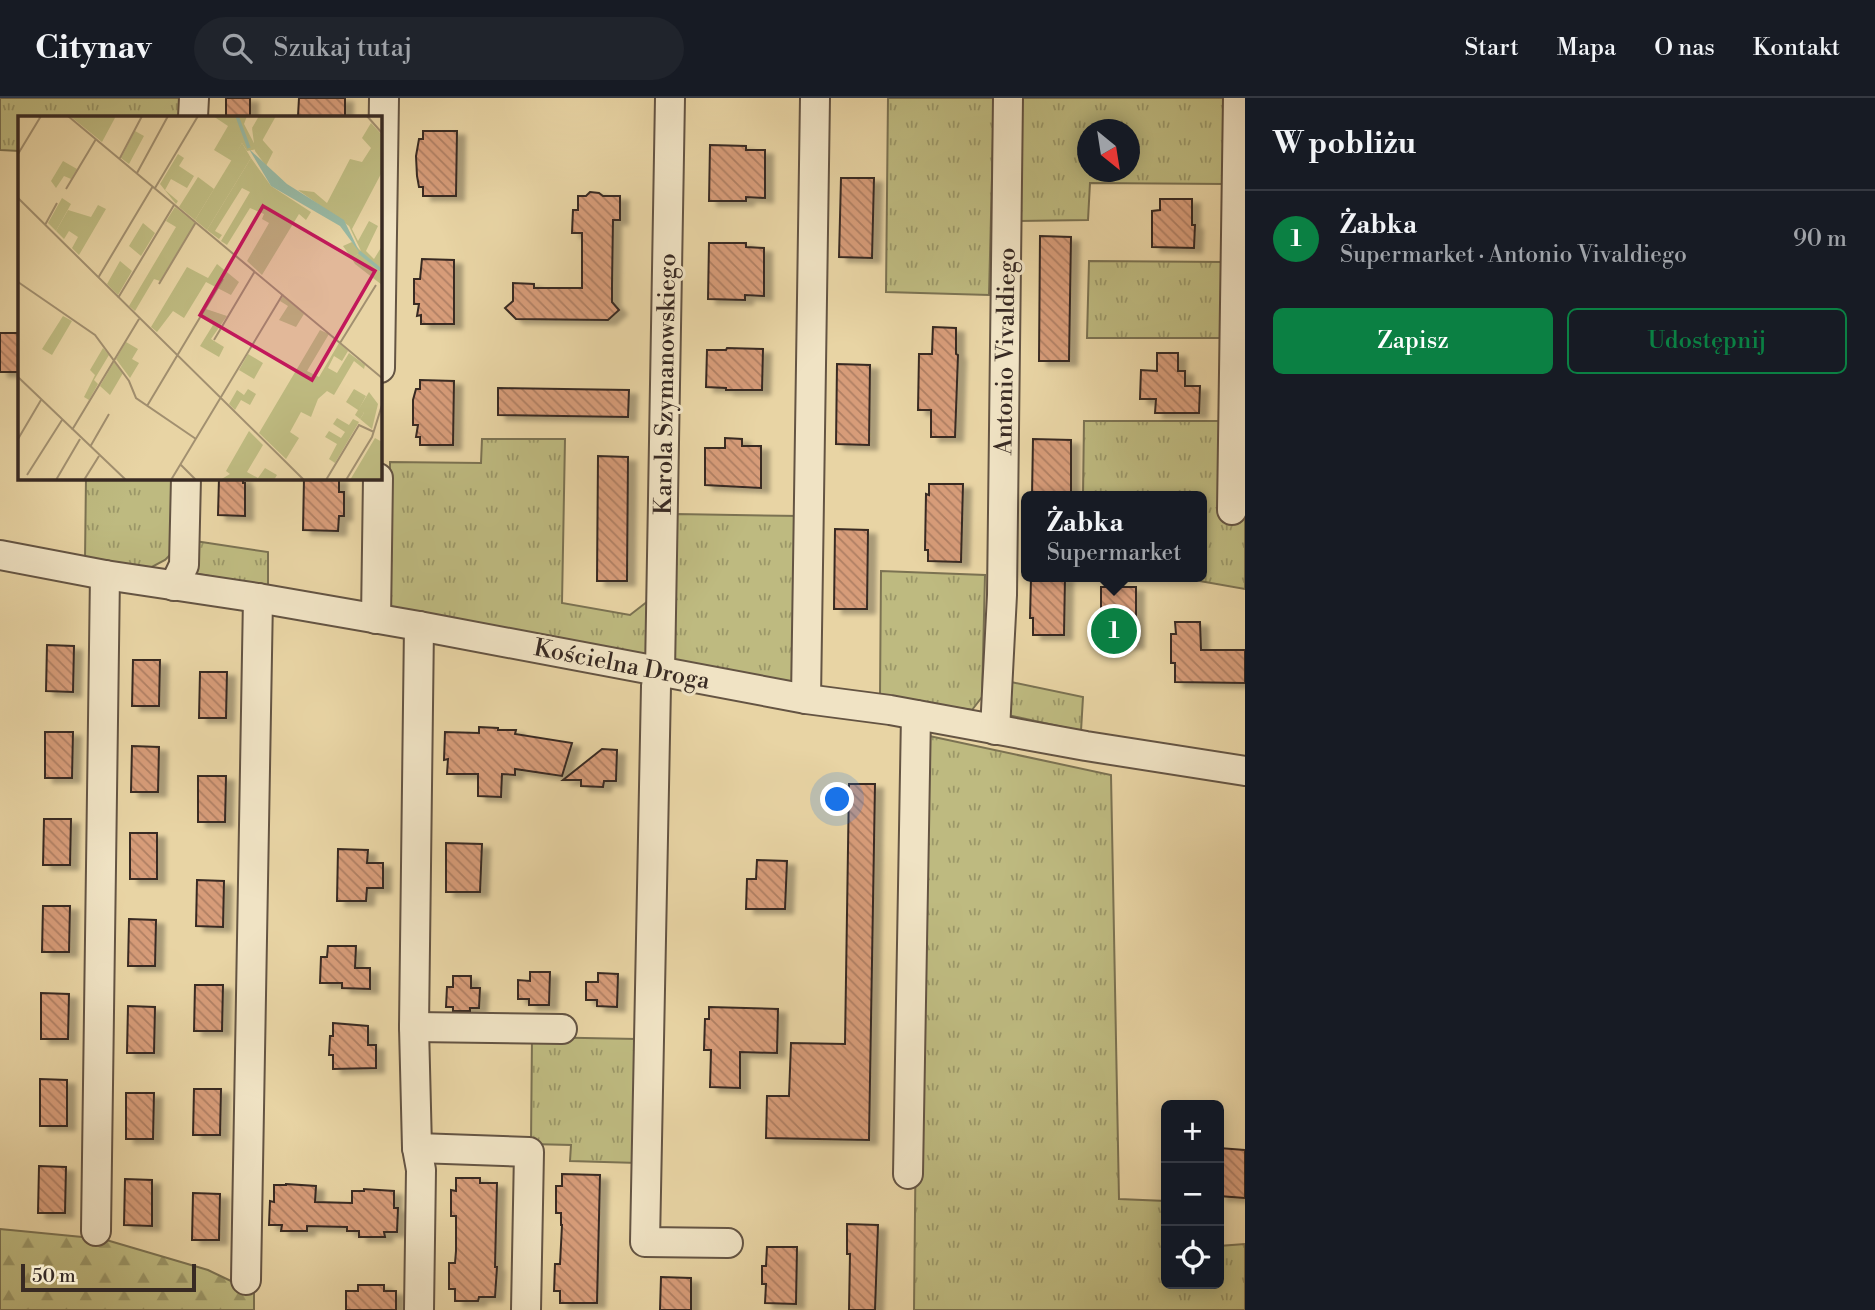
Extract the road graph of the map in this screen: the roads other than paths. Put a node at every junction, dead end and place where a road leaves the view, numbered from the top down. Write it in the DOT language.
graph roads {
  1 [pos="194,98"];
  2 [pos="384,98"];
  3 [pos="670,98"];
  4 [pos="815,98"];
  5 [pos="1008,98"];
  6 [pos="1238,98"];
  7 [pos="193,116"];
  8 [pos="382,233"];
  9 [pos="186,480"];
  10 [pos="378,480"];
  11 [pos="1232,510"];
  12 [pos="0,555"];
  13 [pos="105,575"];
  14 [pos="174,586"];
  15 [pos="258,598"];
  16 [pos="376,620"];
  17 [pos="419,626"];
  18 [pos="660,671"];
  19 [pos="806,699"];
  20 [pos="916,715"];
  21 [pos="995,730"];
  22 [pos="1245,771"];
  23 [pos="414,1027"];
  24 [pos="562,1028"];
  25 [pos="417,1147"];
  26 [pos="908,1174"];
  27 [pos="96,1231"];
  28 [pos="728,1243"];
  29 [pos="246,1280"];
  30 [pos="419,1310"];
  31 [pos="526,1310"];
  1 -- 7 [label="street"];
  2 -- 8 [label="street"];
  3 -- 18 [label="street, Karola Szymanowskiego"];
  4 -- 19 [label="street"];
  5 -- 21 [label="street, Antonio Vivaldiego"];
  6 -- 11 [label="street"];
  9 -- 14 [label="street"];
  10 -- 16 [label="street"];
  12 -- 13 [label="street, Kościelna Droga"];
  13 -- 14 [label="street, Kościelna Droga"];
  13 -- 27 [label="street"];
  14 -- 15 [label="street, Kościelna Droga"];
  15 -- 16 [label="street, Kościelna Droga"];
  15 -- 29 [label="street"];
  16 -- 17 [label="street, Kościelna Droga"];
  17 -- 18 [label="street, Kościelna Droga"];
  17 -- 23 [label="street"];
  18 -- 19 [label="street, Kościelna Droga"];
  18 -- 28 [label="street, Karola Szymanowskiego"];
  19 -- 20 [label="street, Kościelna Droga"];
  20 -- 21 [label="street, Kościelna Droga"];
  20 -- 26 [label="street"];
  21 -- 22 [label="street, Kościelna Droga"];
  23 -- 24 [label="street"];
  23 -- 25 [label="street"];
  25 -- 30 [label="street"];
  25 -- 31 [label="street"];
}
